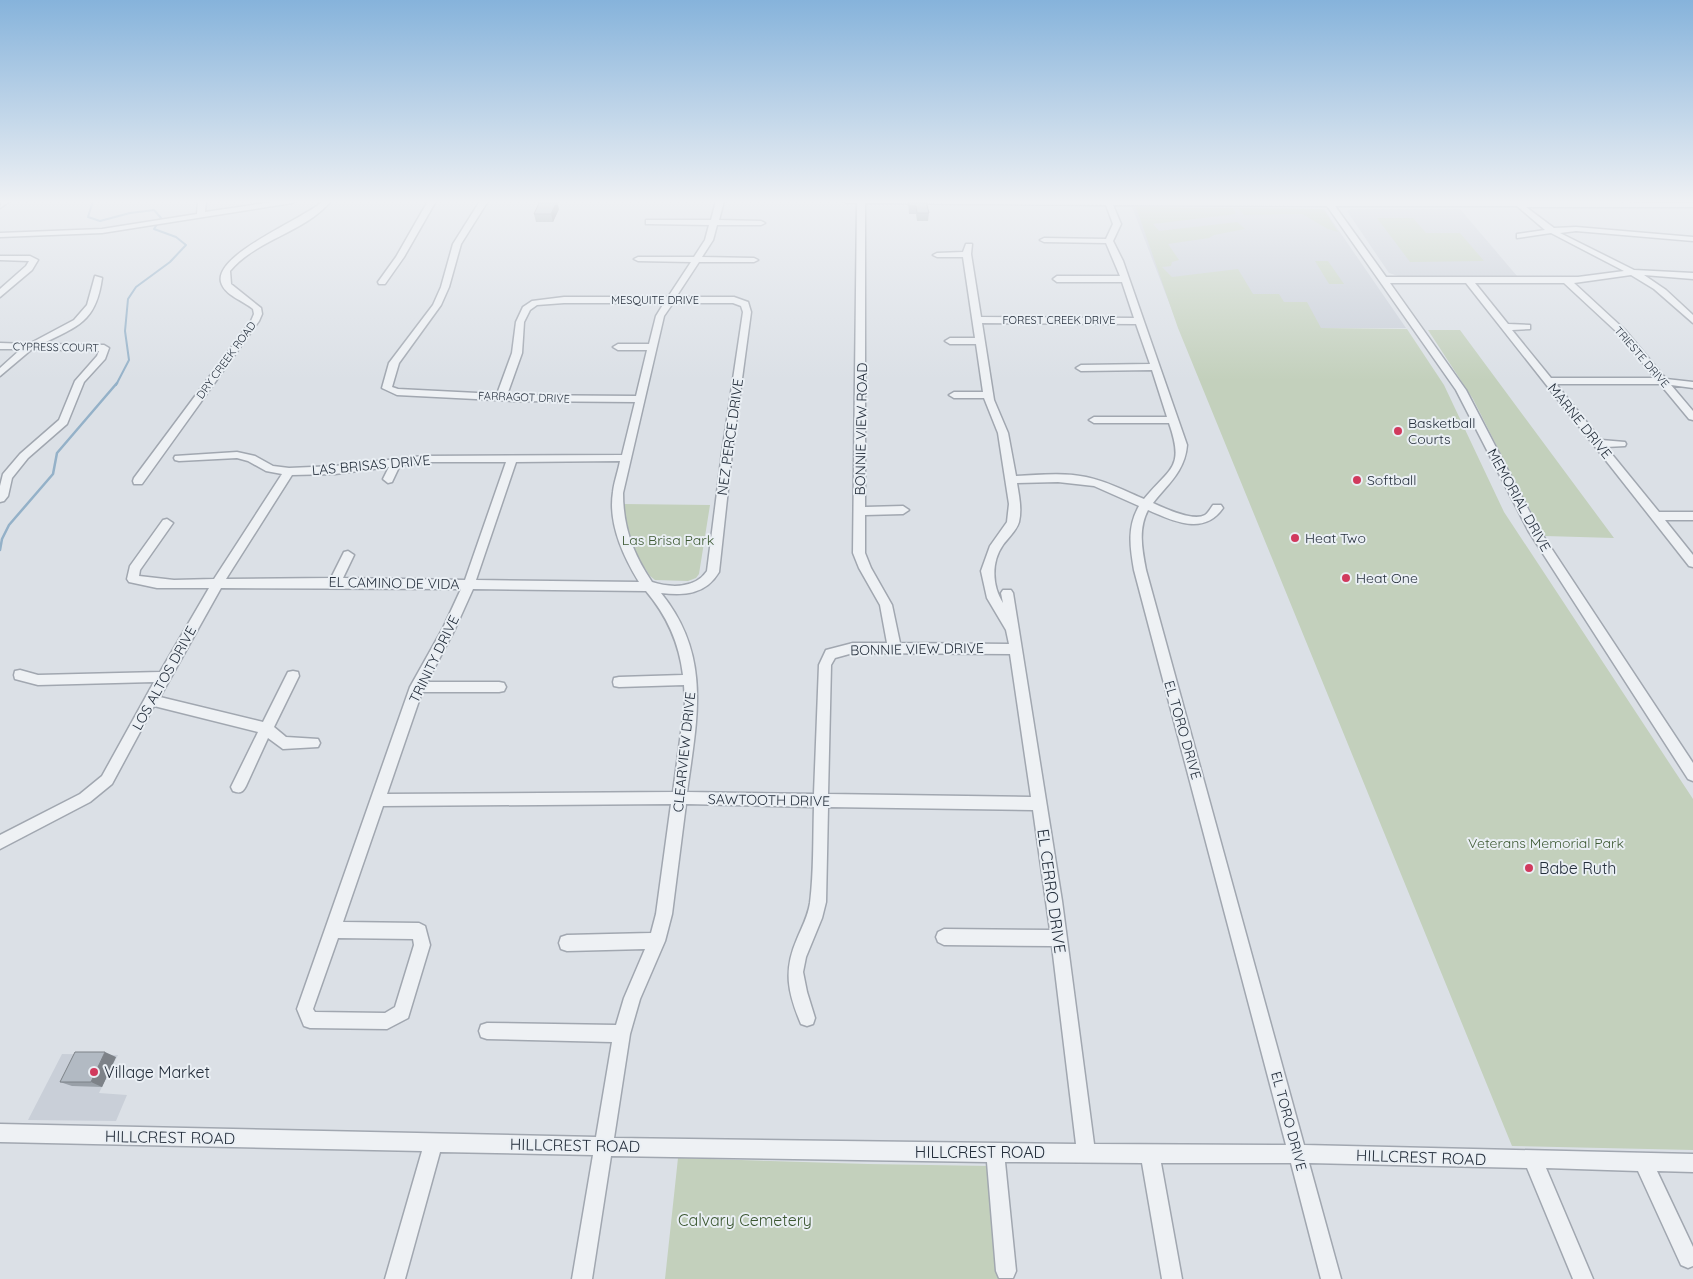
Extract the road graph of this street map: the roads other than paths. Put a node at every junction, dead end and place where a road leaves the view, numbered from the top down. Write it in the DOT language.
graph roads {
  1 [pos="34,261"];
  2 [pos="235,261"];
  3 [pos="397,261"];
  4 [pos="452,261"];
  5 [pos="696,261"];
  6 [pos="862,261"];
  7 [pos="970,261"];
  8 [pos="1118,261"];
  9 [pos="1370,261"];
  10 [pos="1609,261"];
  11 [pos="1632,272"];
  12 [pos="1693,276"];
  13 [pos="98,278"];
  14 [pos="1057,279"];
  15 [pos="1125,279"];
  16 [pos="1384,280"];
  17 [pos="1468,280"];
  18 [pos="1566,280"];
  19 [pos="382,282"];
  20 [pos="0,294"];
  21 [pos="669,300"];
  22 [pos="745,304"];
  23 [pos="978,320"];
  24 [pos="1693,320"];
  25 [pos="1140,321"];
  26 [pos="1505,326"];
  27 [pos="1527,327"];
  28 [pos="980,341"];
  29 [pos="950,342"];
  30 [pos="0,346"];
  31 [pos="31,347"];
  32 [pos="618,347"];
  33 [pos="651,347"];
  34 [pos="1156,367"];
  35 [pos="1082,368"];
  36 [pos="0,373"];
  37 [pos="1548,381"];
  38 [pos="1663,381"];
  39 [pos="1693,385"];
  40 [pos="954,395"];
  41 [pos="988,395"];
  42 [pos="501,397"];
  43 [pos="639,399"];
  44 [pos="1693,417"];
  45 [pos="1094,420"];
  46 [pos="1174,420"];
  47 [pos="1598,443"];
  48 [pos="1621,444"];
  49 [pos="180,458"];
  50 [pos="626,458"];
  51 [pos="512,459"];
  52 [pos="396,461"];
  53 [pos="289,472"];
  54 [pos="388,479"];
  55 [pos="1012,480"];
  56 [pos="138,481"];
  57 [pos="0,498"];
  58 [pos="1146,504"];
  59 [pos="1217,508"];
  60 [pos="903,510"];
  61 [pos="860,511"];
  62 [pos="1657,516"];
  63 [pos="1693,516"];
  64 [pos="166,523"];
  65 [pos="348,555"];
  66 [pos="1693,563"];
  67 [pos="713,570"];
  68 [pos="218,582"];
  69 [pos="335,582"];
  70 [pos="468,584"];
  71 [pos="650,586"];
  72 [pos="1007,593"];
  73 [pos="1013,630"];
  74 [pos="894,648"];
  75 [pos="1016,649"];
  76 [pos="20,675"];
  77 [pos="293,676"];
  78 [pos="164,677"];
  79 [pos="691,680"];
  80 [pos="619,682"];
  81 [pos="499,686"];
  82 [pos="417,687"];
  83 [pos="150,700"];
  84 [pos="266,728"];
  85 [pos="313,743"];
  86 [pos="1693,775"];
  87 [pos="238,787"];
  88 [pos="680,798"];
  89 [pos="377,800"];
  90 [pos="821,801"];
  91 [pos="1040,804"];
  92 [pos="0,842"];
  93 [pos="334,923"];
  94 [pos="944,937"];
  95 [pos="1059,938"];
  96 [pos="657,941"];
  97 [pos="567,943"];
  98 [pos="807,1018"];
  99 [pos="487,1031"];
  100 [pos="622,1034"];
  101 [pos="0,1133"];
  102 [pos="433,1143"];
  103 [pos="603,1145"];
  104 [pos="995,1152"];
  105 [pos="1086,1152"];
  106 [pos="1150,1154"];
  107 [pos="1298,1155"];
  108 [pos="1533,1160"];
  109 [pos="1643,1162"];
  110 [pos="1693,1163"];
  111 [pos="1688,1258"];
  112 [pos="1006,1271"];
  113 [pos="395,1279"];
  114 [pos="582,1279"];
  115 [pos="1172,1279"];
  116 [pos="1331,1279"];
  117 [pos="1583,1279"];
  1 -- 20 [label="street"];
  2 -- 56 [label="street, DRY CREEK ROAD"];
  3 -- 19 [label="street"];
  4 -- 42 [label="street, FARRAGOT DRIVE"];
  5 -- 21 [label="street, CLEARVIEW DRIVE"];
  6 -- 61 [label="street, BONNIE VIEW ROAD"];
  7 -- 23 [label="street, EL CERRO DRIVE"];
  8 -- 15 [label="street, EL TORO DRIVE"];
  9 -- 16 [label="street, MEMORIAL DRIVE"];
  10 -- 11 [label="street"];
  11 -- 12 [label="street"];
  11 -- 18 [label="street"];
  11 -- 24 [label="street"];
  13 -- 31 [label="street"];
  14 -- 15 [label="street"];
  15 -- 25 [label="street, EL TORO DRIVE"];
  16 -- 17 [label="street"];
  16 -- 86 [label="street, MEMORIAL DRIVE"];
  17 -- 18 [label="street"];
  17 -- 26 [label="street, MARNE DRIVE"];
  18 -- 38 [label="street, TRIESTE DRIVE"];
  21 -- 22 [label="street, MESQUITE DRIVE"];
  21 -- 33 [label="street, CLEARVIEW DRIVE"];
  21 -- 42 [label="street, MESQUITE DRIVE"];
  22 -- 67 [label="street, NEZ PERCE DRIVE"];
  23 -- 25 [label="street, FOREST CREEK DRIVE"];
  23 -- 28 [label="street, EL CERRO DRIVE"];
  25 -- 34 [label="street, EL TORO DRIVE"];
  26 -- 27 [label="street"];
  26 -- 37 [label="street, MARNE DRIVE"];
  28 -- 29 [label="street"];
  28 -- 41 [label="street, EL CERRO DRIVE"];
  30 -- 31 [label="street, CYPRESS COURT"];
  31 -- 36 [label="street"];
  31 -- 57 [label="street, CYPRESS COURT"];
  32 -- 33 [label="street"];
  33 -- 43 [label="street, CLEARVIEW DRIVE"];
  34 -- 35 [label="street"];
  34 -- 46 [label="street, EL TORO DRIVE"];
  37 -- 38 [label="street"];
  37 -- 47 [label="street, MARNE DRIVE"];
  38 -- 39 [label="street"];
  38 -- 44 [label="street, TRIESTE DRIVE"];
  40 -- 41 [label="street"];
  41 -- 55 [label="street, EL CERRO DRIVE"];
  42 -- 43 [label="street, FARRAGOT DRIVE"];
  43 -- 50 [label="street, CLEARVIEW DRIVE"];
  45 -- 46 [label="street"];
  46 -- 58 [label="street, EL TORO DRIVE"];
  47 -- 48 [label="street"];
  47 -- 62 [label="street, MARNE DRIVE"];
  49 -- 53 [label="street, LAS BRISAS DRIVE"];
  50 -- 51 [label="street, LAS BRISAS DRIVE"];
  50 -- 71 [label="street, CLEARVIEW DRIVE"];
  51 -- 52 [label="street, LAS BRISAS DRIVE"];
  51 -- 70 [label="street, TRINITY DRIVE"];
  52 -- 53 [label="street, LAS BRISAS DRIVE"];
  52 -- 54 [label="street"];
  53 -- 68 [label="street, LOS ALTOS DRIVE"];
  55 -- 58 [label="street"];
  55 -- 73 [label="street, EL CERRO DRIVE"];
  58 -- 59 [label="street"];
  58 -- 107 [label="street, EL TORO DRIVE"];
  60 -- 61 [label="street"];
  61 -- 74 [label="street, BONNIE VIEW ROAD"];
  62 -- 63 [label="street"];
  62 -- 66 [label="street, MARNE DRIVE"];
  64 -- 68 [label="street, EL CAMINO DE VIDA"];
  65 -- 69 [label="street"];
  67 -- 71 [label="street, EL CAMINO DE VIDA"];
  68 -- 69 [label="street, EL CAMINO DE VIDA"];
  68 -- 78 [label="street, LOS ALTOS DRIVE"];
  69 -- 70 [label="street, EL CAMINO DE VIDA"];
  70 -- 71 [label="street, EL CAMINO DE VIDA"];
  70 -- 82 [label="street, TRINITY DRIVE"];
  71 -- 79 [label="street, CLEARVIEW DRIVE"];
  72 -- 73 [label="street, EL CERRO DRIVE"];
  73 -- 75 [label="street, EL CERRO DRIVE"];
  74 -- 75 [label="street, BONNIE VIEW DRIVE"];
  74 -- 90 [label="street, BONNIE VIEW DRIVE"];
  75 -- 91 [label="street, EL CERRO DRIVE"];
  76 -- 78 [label="street"];
  77 -- 84 [label="street"];
  78 -- 83 [label="street, LOS ALTOS DRIVE"];
  79 -- 80 [label="street"];
  79 -- 88 [label="street, CLEARVIEW DRIVE"];
  81 -- 82 [label="street"];
  82 -- 89 [label="street, TRINITY DRIVE"];
  83 -- 84 [label="street"];
  83 -- 92 [label="street, LOS ALTOS DRIVE"];
  84 -- 85 [label="street"];
  84 -- 87 [label="street"];
  88 -- 89 [label="street, SAWTOOTH DRIVE"];
  88 -- 90 [label="street, SAWTOOTH DRIVE"];
  88 -- 96 [label="street, CLEARVIEW DRIVE"];
  89 -- 93 [label="street, TRINITY DRIVE"];
  90 -- 91 [label="street, SAWTOOTH DRIVE"];
  90 -- 98 [label="street, BONNIE VIEW DRIVE"];
  91 -- 95 [label="street, EL CERRO DRIVE"];
  93 -- 93 [label="street, TRINITY DRIVE"];
  94 -- 95 [label="street"];
  95 -- 105 [label="street, EL CERRO DRIVE"];
  96 -- 97 [label="street"];
  96 -- 100 [label="street, CLEARVIEW DRIVE"];
  99 -- 100 [label="street"];
  100 -- 103 [label="street, CLEARVIEW DRIVE"];
  101 -- 102 [label="street, HILLCREST ROAD"];
  102 -- 103 [label="street, HILLCREST ROAD"];
  102 -- 113 [label="street"];
  103 -- 104 [label="street, HILLCREST ROAD"];
  103 -- 114 [label="street, CLEARVIEW DRIVE"];
  104 -- 105 [label="street, HILLCREST ROAD"];
  104 -- 112 [label="street"];
  105 -- 106 [label="street, HILLCREST ROAD"];
  106 -- 107 [label="street, HILLCREST ROAD"];
  106 -- 115 [label="street"];
  107 -- 108 [label="street, HILLCREST ROAD"];
  107 -- 116 [label="street, EL TORO DRIVE"];
  108 -- 109 [label="street, HILLCREST ROAD"];
  108 -- 117 [label="street"];
  109 -- 110 [label="street, HILLCREST ROAD"];
  109 -- 111 [label="street"];
}
